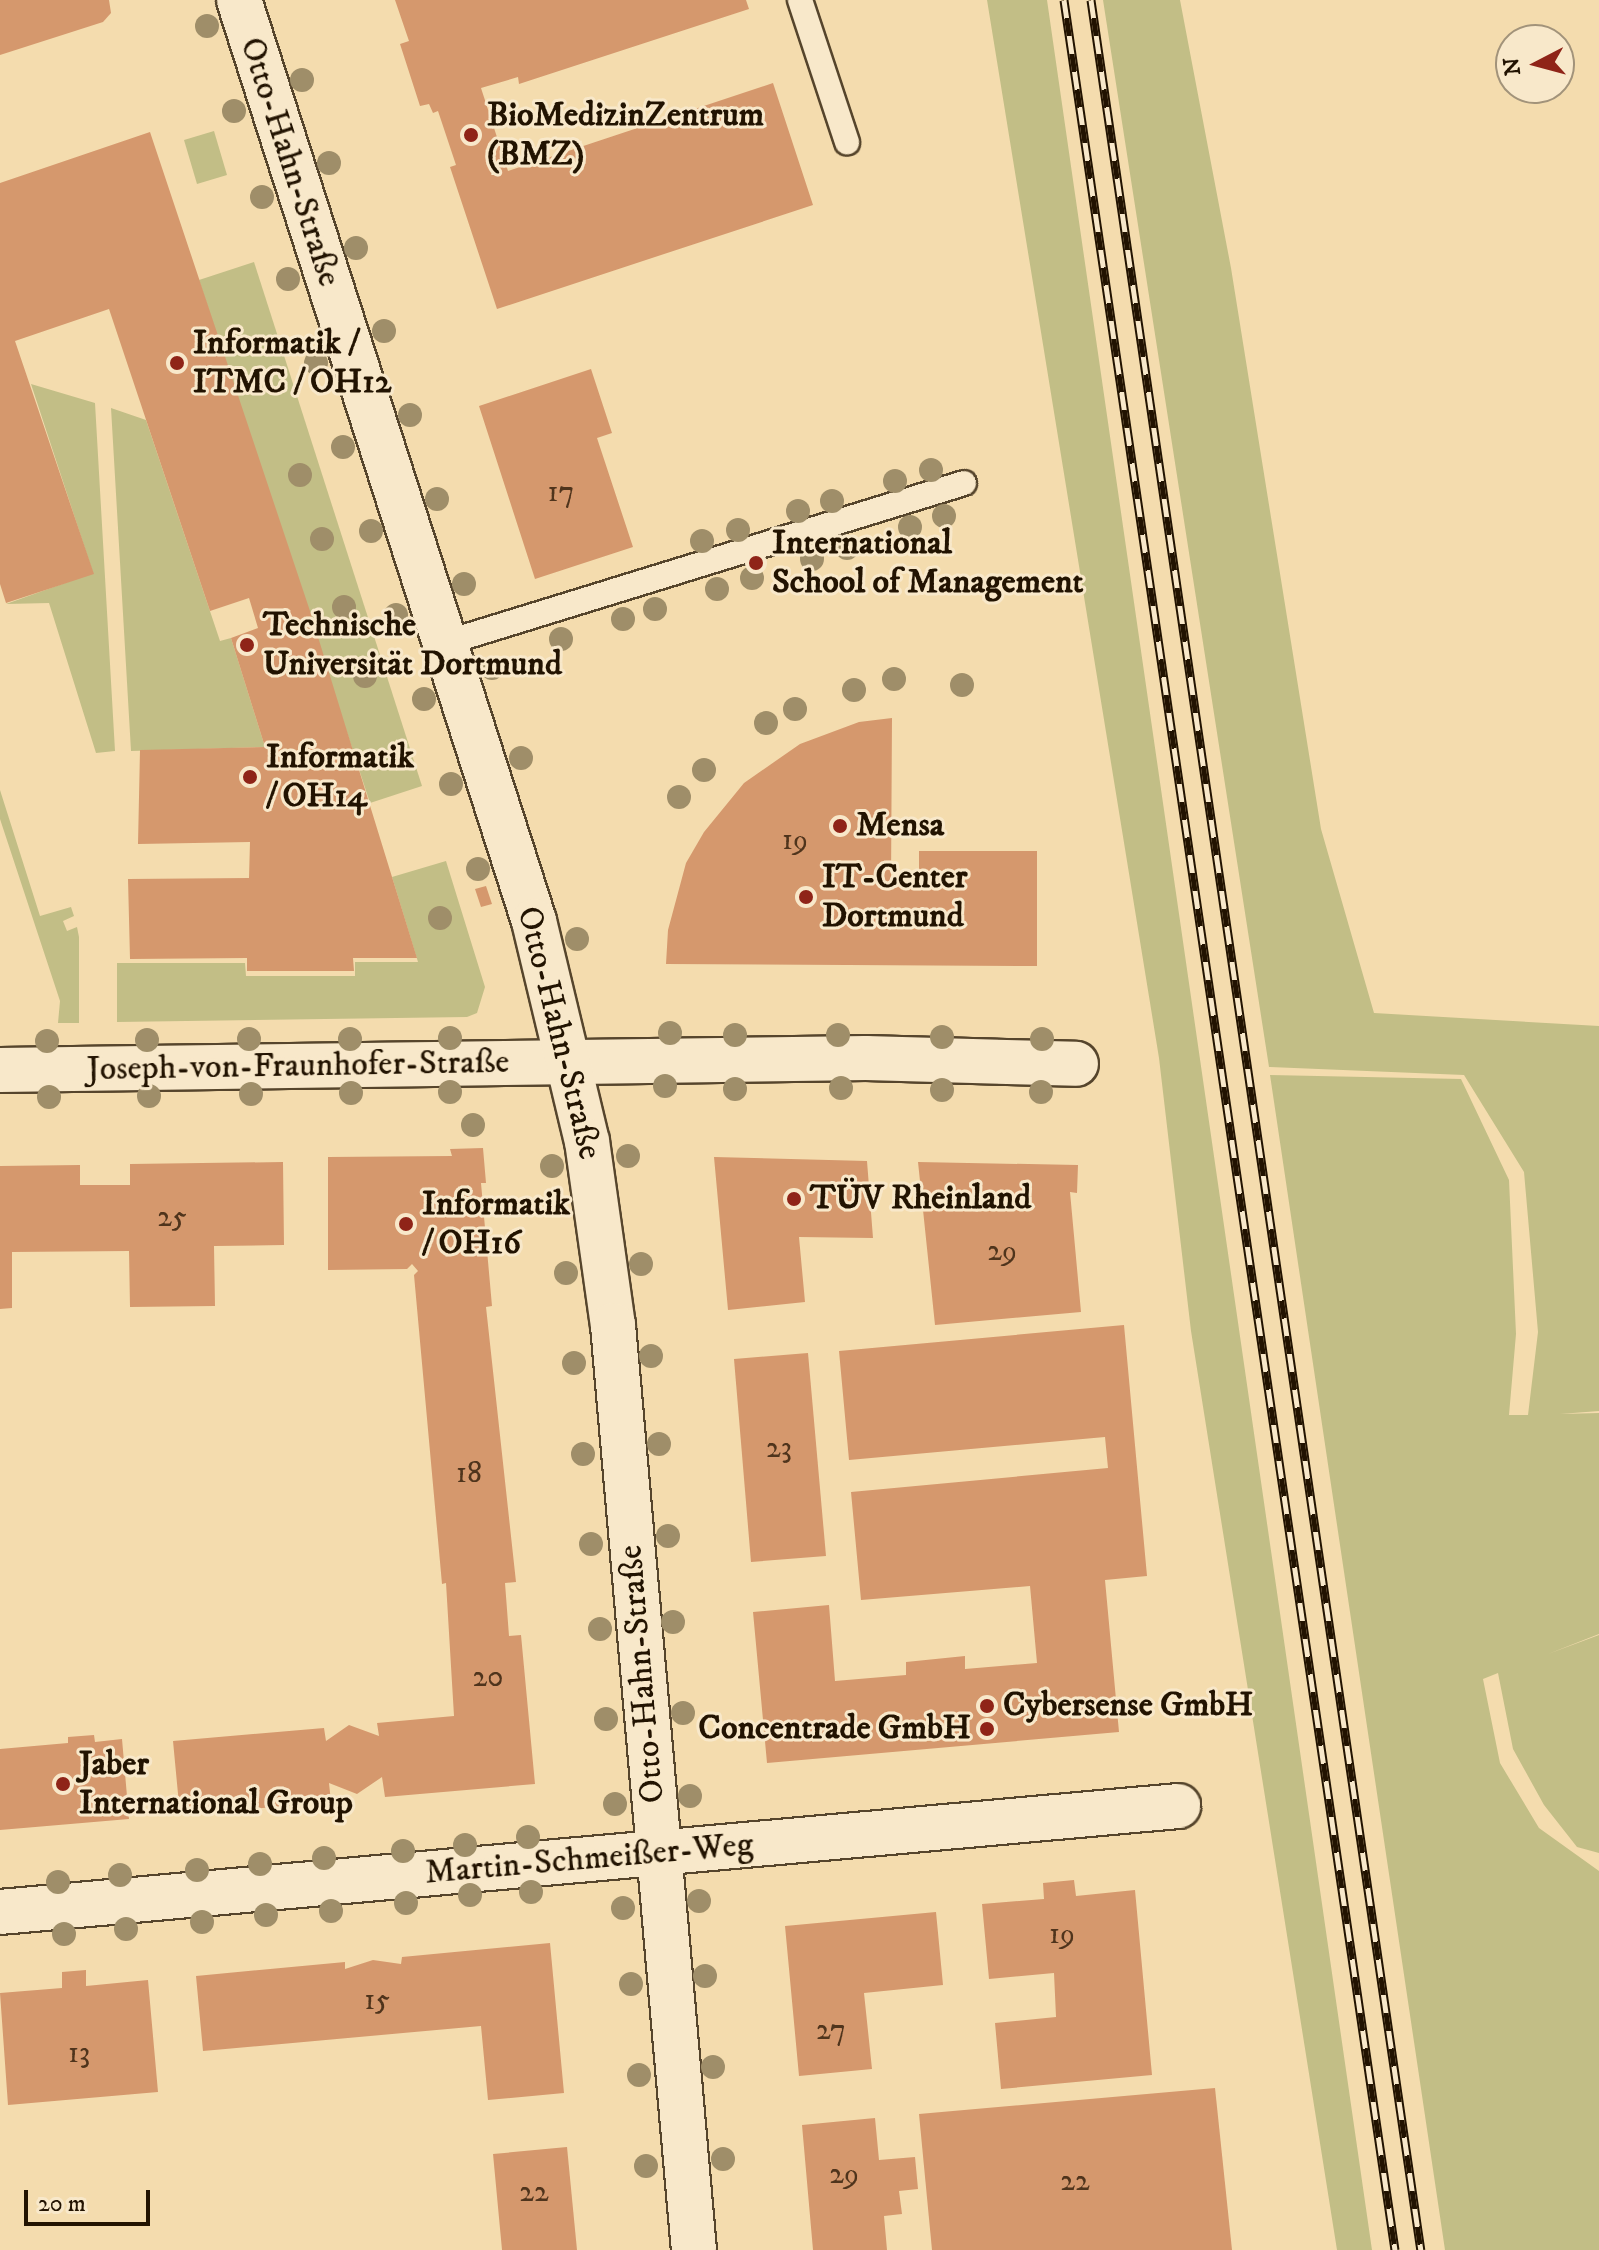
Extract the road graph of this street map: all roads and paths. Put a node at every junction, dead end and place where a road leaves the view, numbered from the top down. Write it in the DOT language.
graph roads {
  1 [pos="239,0"];
  2 [pos="800,0"];
  3 [pos="847,142"];
  4 [pos="964,483"];
  5 [pos="445,643"];
  6 [pos="570,1062"];
  7 [pos="1076,1064"];
  8 [pos="0,1070"];
  9 [pos="1178,1806"];
  10 [pos="657,1854"];
  11 [pos="0,1912"];
  12 [pos="694,2250"];
  1 -- 5 [label="street, Otto-Hahn-Straße"];
  2 -- 3 [label="lane"];
  4 -- 5 [label="lane"];
  5 -- 6 [label="street, Otto-Hahn-Straße"];
  6 -- 7 [label="street, Joseph-von-Fraunhofer-Straße"];
  6 -- 8 [label="street, Joseph-von-Fraunhofer-Straße"];
  6 -- 10 [label="street, Otto-Hahn-Straße"];
  9 -- 10 [label="street, Martin-Schmeißer-Weg"];
  10 -- 11 [label="street, Martin-Schmeißer-Weg"];
  10 -- 12 [label="street, Otto-Hahn-Straße"];
}
